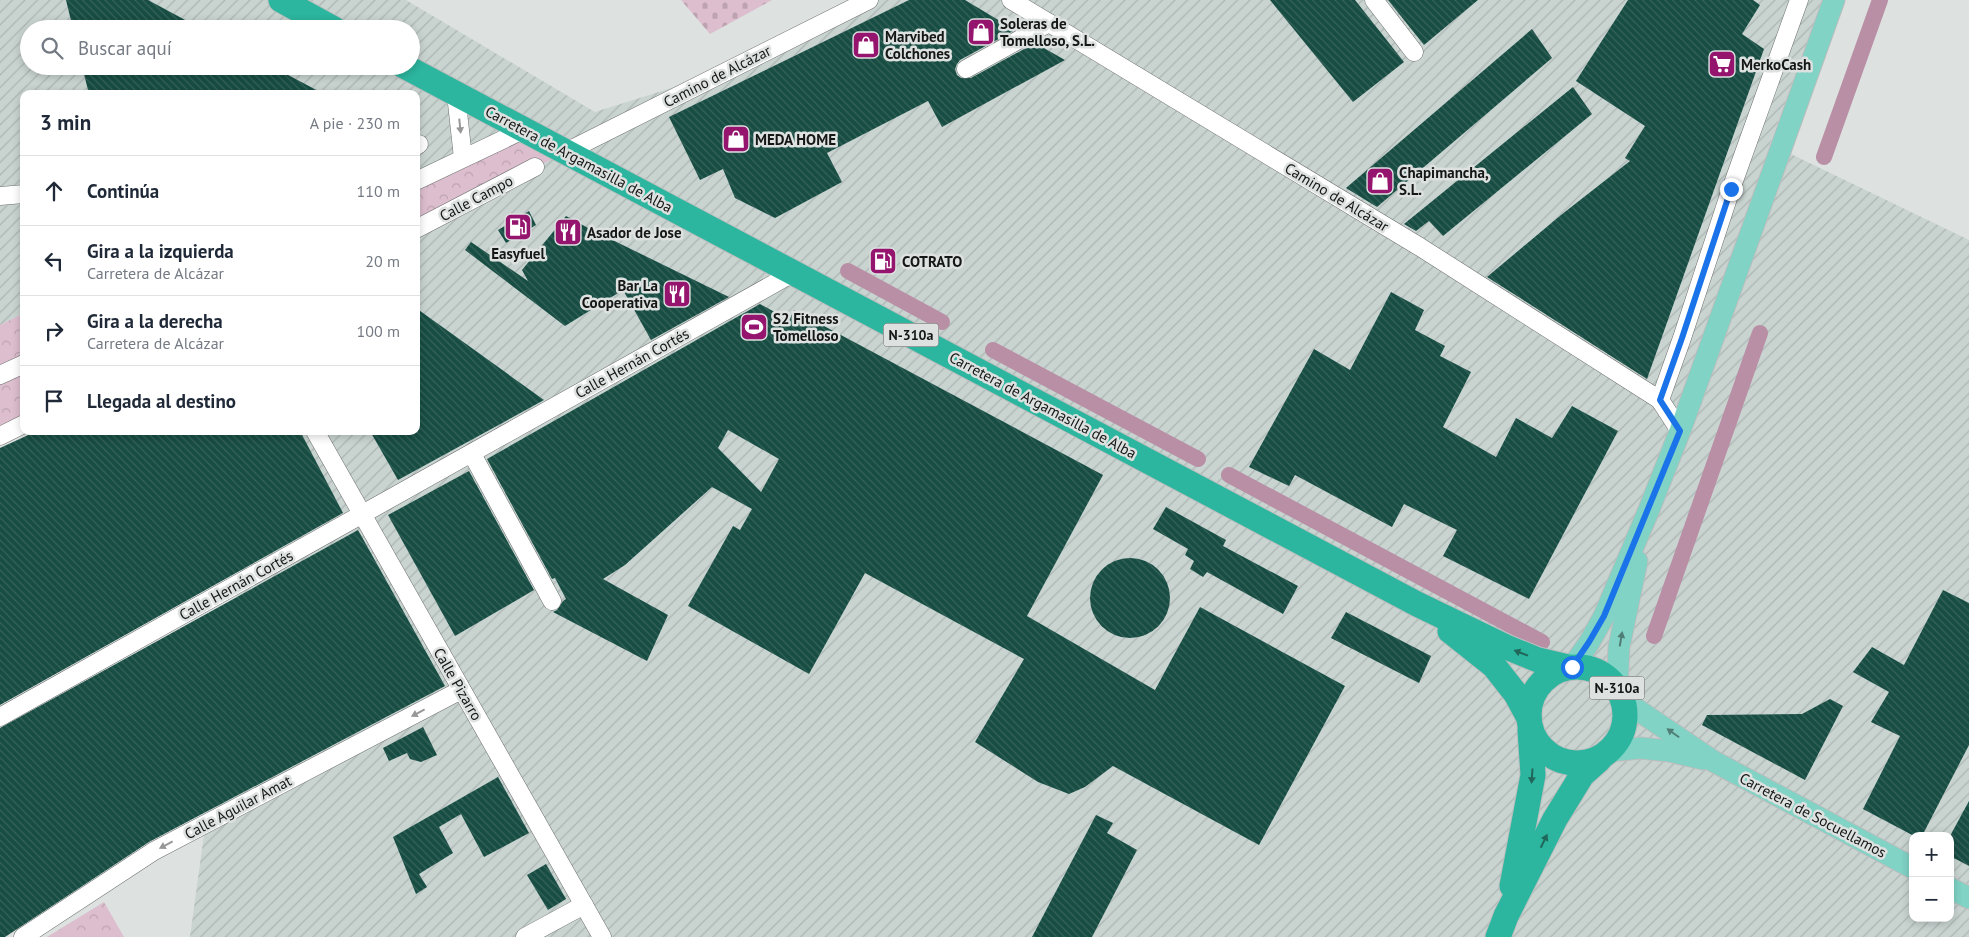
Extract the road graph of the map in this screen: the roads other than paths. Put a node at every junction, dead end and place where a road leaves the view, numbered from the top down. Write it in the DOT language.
graph roads {
  1 [pos="281,0"];
  2 [pos="869,0"];
  3 [pos="1010,0"];
  4 [pos="1374,0"];
  5 [pos="1799,0"];
  6 [pos="1834,0"];
  7 [pos="318,20"];
  8 [pos="1049,24"];
  9 [pos="1414,52"];
  10 [pos="966,69"];
  11 [pos="420,75"];
  12 [pos="456,94"];
  13 [pos="524,130"];
  14 [pos="566,152"];
  15 [pos="463,158"];
  16 [pos="535,167"];
  17 [pos="420,179"];
  18 [pos="20,194"];
  19 [pos="0,196"];
  20 [pos="420,227"];
  21 [pos="793,273"];
  22 [pos="20,366"];
  23 [pos="0,375"];
  24 [pos="1660,400"];
  25 [pos="20,426"];
  26 [pos="1680,431"];
  27 [pos="317,435"];
  28 [pos="0,436"];
  29 [pos="472,454"];
  30 [pos="1648,512"];
  31 [pos="361,514"];
  32 [pos="552,601"];
  33 [pos="1417,604"];
  34 [pos="1570,667"];
  35 [pos="461,690"];
  36 [pos="1620,694"];
  37 [pos="0,717"];
  38 [pos="1529,723"];
  39 [pos="1604,755"];
  40 [pos="1713,761"];
  41 [pos="1909,866"];
  42 [pos="1954,890"];
  43 [pos="1969,898"];
  44 [pos="584,905"];
  45 [pos="1502,926"];
  46 [pos="23,937"];
  47 [pos="525,937"];
  48 [pos="602,937"];
  1 -- 7 [label="highway"];
  2 -- 14 [label="street, Camino de Alcázar"];
  3 -- 8 [label="street, Camino de Alcázar"];
  4 -- 9 [label="street"];
  5 -- 24 [label="street"];
  6 -- 26 [label="main road"];
  8 -- 10 [label="street"];
  8 -- 24 [label="street, Camino de Alcázar"];
  11 -- 12 [label="highway, Carretera de Argamasilla de Alba / N-310a"];
  12 -- 13 [label="highway, Carretera de Argamasilla de Alba / N-310a"];
  12 -- 15 [label="street, one-way"];
  13 -- 14 [label="highway, Carretera de Argamasilla de Alba / N-310a"];
  13 -- 15 [label="street"];
  14 -- 21 [label="highway, Carretera de Argamasilla de Alba / N-310a"];
  15 -- 17 [label="street"];
  16 -- 20 [label="street, Calle Campo"];
  18 -- 19 [label="street"];
  21 -- 29 [label="street, Calle Hernán Cortés"];
  21 -- 33 [label="highway, Carretera de Argamasilla de Alba / N-310a"];
  22 -- 23 [label="street"];
  24 -- 26 [label="street"];
  25 -- 28 [label="street"];
  26 -- 30 [label="main road"];
  27 -- 31 [label="street, Calle Pizarro"];
  29 -- 31 [label="street, Calle Hernán Cortés"];
  29 -- 32 [label="street"];
  30 -- 34 [label="main road"];
  36 -- 30 [label="main road, one-way"];
  31 -- 35 [label="street, Calle Pizarro"];
  31 -- 37 [label="street, Calle Hernán Cortés"];
  34 -- 33 [label="highway, N-310a, one-way"];
  33 -- 38 [label="highway, N-310a"];
  34 -- 36 [label="highway, N-310a"];
  34 -- 38 [label="highway, N-310a"];
  35 -- 44 [label="street, Calle Pizarro"];
  35 -- 46 [label="street, Calle Aguilar Amat, one-way"];
  36 -- 39 [label="highway, N-310a"];
  40 -- 36 [label="main road, one-way"];
  38 -- 39 [label="highway, N-310a"];
  38 -- 45 [label="highway, N-310a, one-way"];
  39 -- 40 [label="main road"];
  45 -- 39 [label="highway, N-310a, one-way"];
  40 -- 41 [label="main road, Carretera de Socuellamos"];
  42 -- 43 [label="main road"];
  44 -- 47 [label="street"];
  44 -- 48 [label="street, Calle Pizarro"];
}
